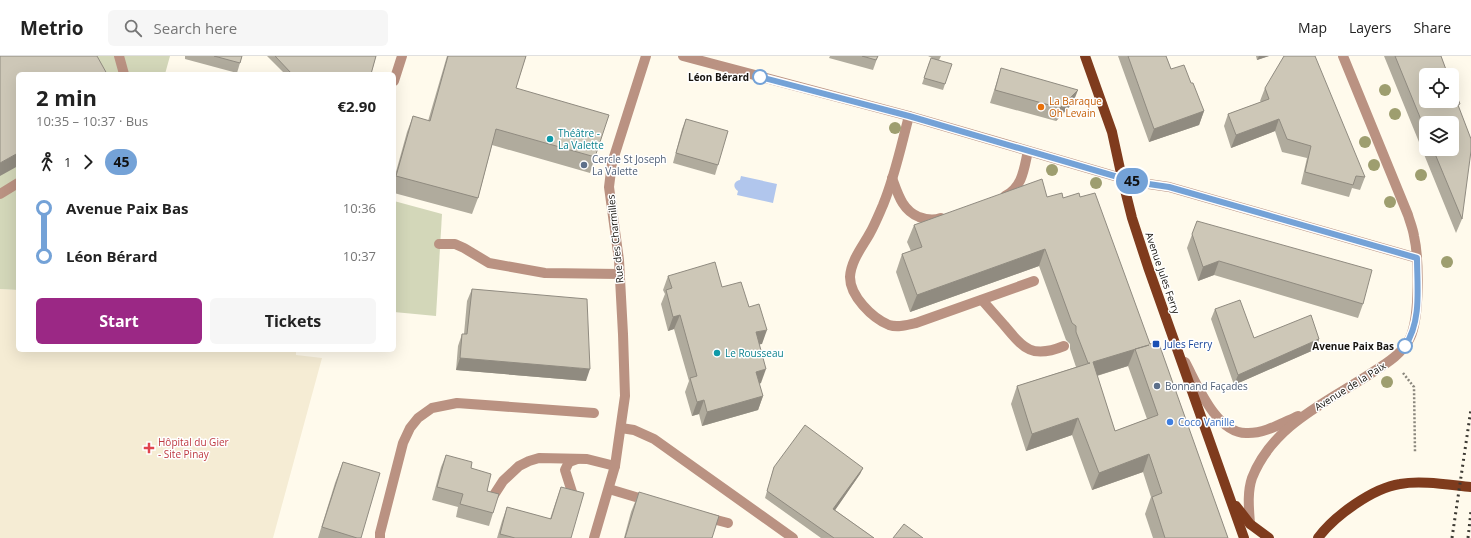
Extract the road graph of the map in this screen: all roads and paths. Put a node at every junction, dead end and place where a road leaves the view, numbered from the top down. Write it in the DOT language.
graph roads {
  1 [pos="119,56"];
  2 [pos="402,56"];
  3 [pos="646,56"];
  4 [pos="683,56"];
  5 [pos="1085,56"];
  6 [pos="1343,56"];
  7 [pos="123,72"];
  8 [pos="396,75"];
  9 [pos="909,116"];
  10 [pos="1028,151"];
  11 [pos="892,178"];
  12 [pos="1122,178"];
  13 [pos="16,184"];
  14 [pos="0,194"];
  15 [pos="993,200"];
  16 [pos="951,214"];
  17 [pos="439,244"];
  18 [pos="1417,258"];
  19 [pos="619,274"];
  20 [pos="1034,281"];
  21 [pos="982,300"];
  22 [pos="1175,344"];
  23 [pos="1064,346"];
  24 [pos="1414,387"];
  25 [pos="1307,412"];
  26 [pos="594,413"];
  27 [pos="621,428"];
  28 [pos="1415,452"];
  29 [pos="577,459"];
  30 [pos="615,466"];
  31 [pos="1471,487"];
  32 [pos="609,489"];
  33 [pos="1229,495"];
  34 [pos="492,498"];
  35 [pos="570,499"];
  36 [pos="660,504"];
  37 [pos="698,515"];
  38 [pos="728,523"];
  39 [pos="1250,524"];
  40 [pos="380,538"];
  41 [pos="594,538"];
  42 [pos="793,538"];
  43 [pos="1244,538"];
  44 [pos="1269,538"];
  45 [pos="1318,538"];
  1 -- 7 [label="street"];
  2 -- 8 [label="street"];
  3 -- 19 [label="street, Rue des Charmilles"];
  4 -- 9 [label="street"];
  5 -- 12 [label="main road, Avenue Jules Ferry"];
  6 -- 18 [label="street, Avenue de la Paix"];
  9 -- 10 [label="street"];
  9 -- 11 [label="street"];
  10 -- 12 [label="street"];
  10 -- 15 [label="street"];
  11 -- 16 [label="street"];
  11 -- 21 [label="street"];
  12 -- 18 [label="street"];
  12 -- 22 [label="main road, Avenue Jules Ferry"];
  13 -- 14 [label="street"];
  17 -- 19 [label="street"];
  18 -- 25 [label="street, Avenue de la Paix"];
  19 -- 27 [label="street, Rue des Charmilles"];
  20 -- 21 [label="street"];
  21 -- 23 [label="street"];
  22 -- 25 [label="street"];
  22 -- 33 [label="main road, Avenue Jules Ferry"];
  24 -- 28 [label="path"];
  25 -- 39 [label="street, Avenue de la Paix"];
  26 -- 40 [label="street"];
  27 -- 30 [label="street, Rue des Charmilles"];
  27 -- 42 [label="street"];
  29 -- 30 [label="street"];
  29 -- 34 [label="street"];
  29 -- 35 [label="street"];
  30 -- 32 [label="street, Rue des Charmilles"];
  31 -- 45 [label="main road"];
  32 -- 36 [label="street"];
  32 -- 41 [label="street, Rue des Charmilles"];
  33 -- 39 [label="main road, Avenue Jules Ferry"];
  33 -- 43 [label="main road, Avenue Jules Ferry"];
  37 -- 38 [label="street"];
  39 -- 44 [label="main road, Avenue Jules Ferry"];
}
